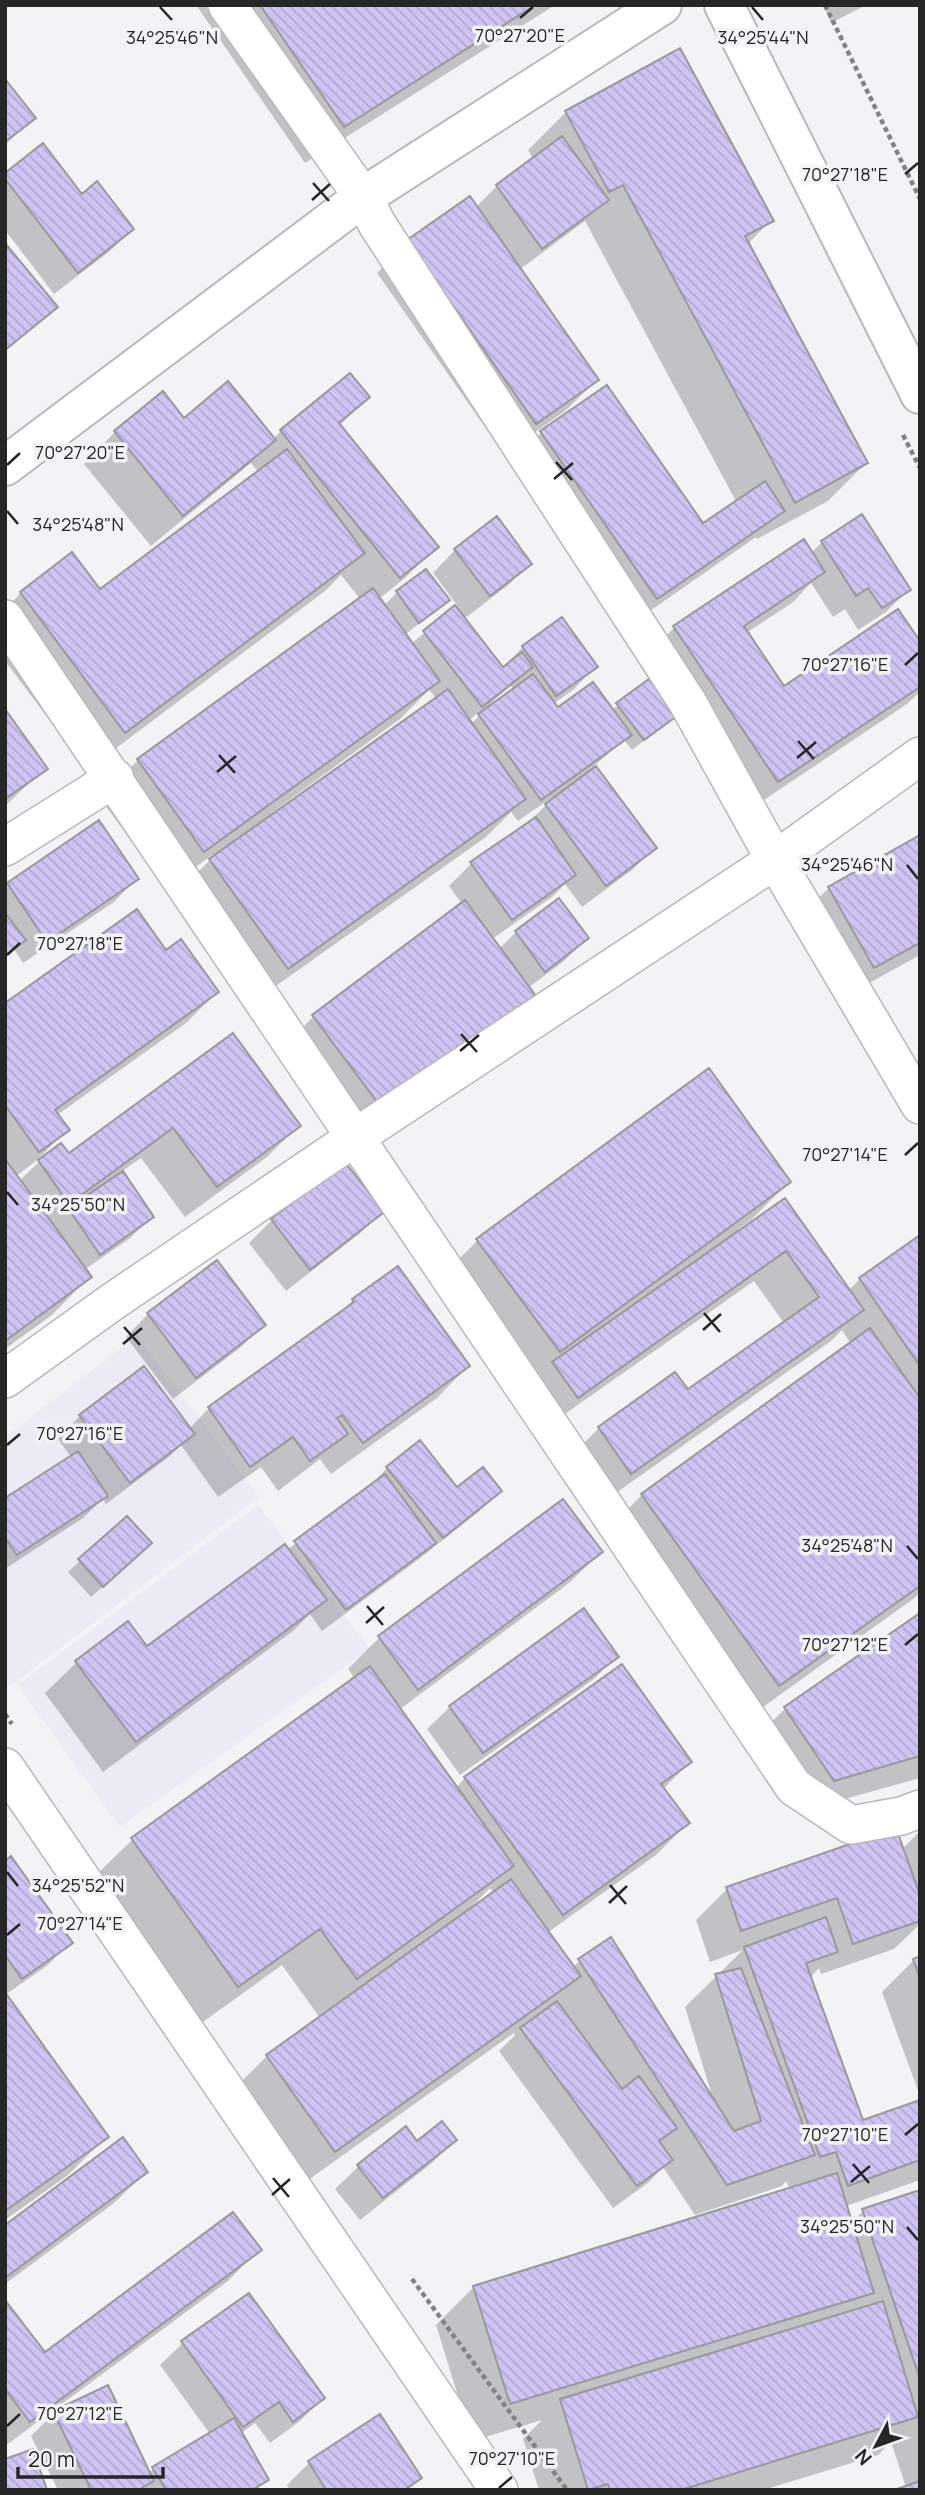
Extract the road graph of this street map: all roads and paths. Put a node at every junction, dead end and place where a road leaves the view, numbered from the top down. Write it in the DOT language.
graph roads {
  1 [pos="227,5"];
  2 [pos="662,5"];
  3 [pos="724,5"];
  4 [pos="825,5"];
  5 [pos="363,197"];
  6 [pos="920,199"];
  7 [pos="920,394"];
  8 [pos="5,466"];
  9 [pos="5,619"];
  10 [pos="920,756"];
  11 [pos="115,778"];
  12 [pos="5,847"];
  13 [pos="775,860"];
  14 [pos="920,1105"];
  15 [pos="354,1138"];
  16 [pos="5,1379"];
  17 [pos="5,1767"];
  18 [pos="920,1809"];
  19 [pos="499,2490"];
  1 -- 5 [label="street"];
  2 -- 5 [label="main road"];
  3 -- 7 [label="main road"];
  4 -- 6 [label="path"];
  5 -- 8 [label="main road"];
  5 -- 13 [label="street"];
  9 -- 11 [label="street"];
  10 -- 13 [label="street"];
  11 -- 12 [label="street"];
  11 -- 15 [label="street"];
  13 -- 14 [label="street"];
  13 -- 15 [label="street"];
  15 -- 16 [label="street"];
  15 -- 18 [label="street"];
  17 -- 19 [label="street"];
}
